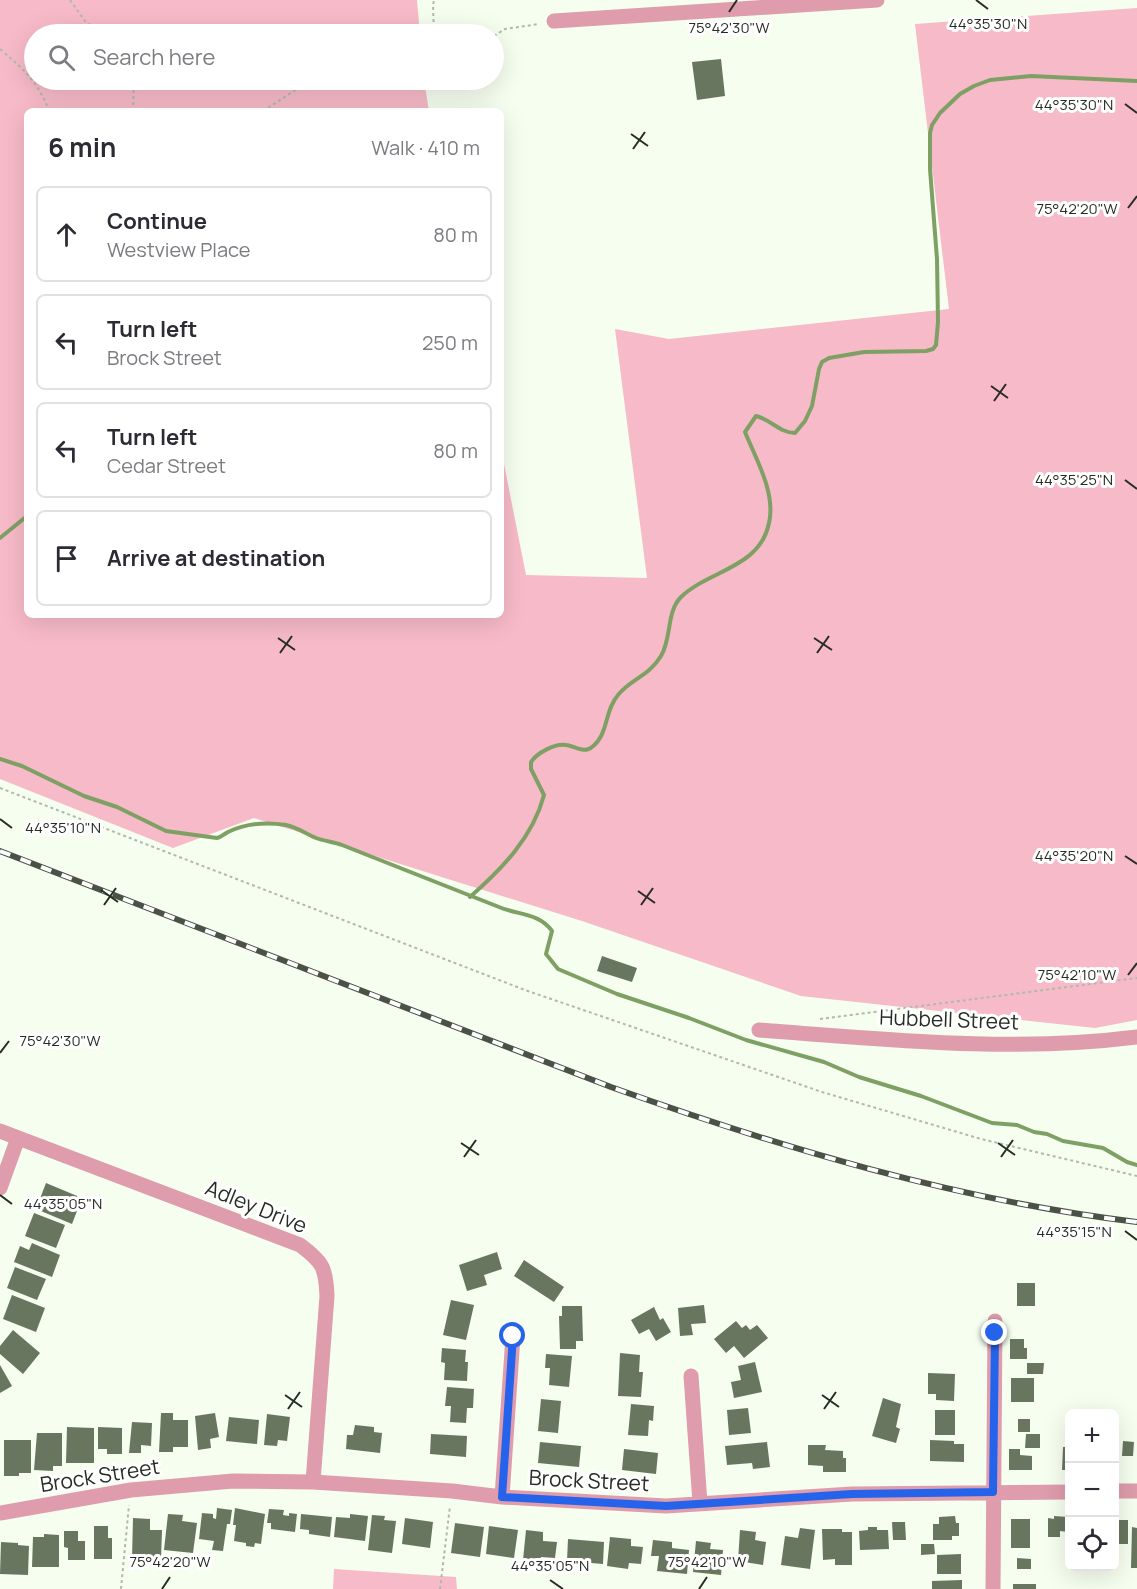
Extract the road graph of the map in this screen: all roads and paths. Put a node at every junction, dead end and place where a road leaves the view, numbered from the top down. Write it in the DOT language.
graph roads {
  1 [pos="70,0"];
  2 [pos="434,0"];
  3 [pos="877,0"];
  4 [pos="554,21"];
  5 [pos="89,24"];
  6 [pos="434,24"];
  7 [pos="504,30"];
  8 [pos="0,49"];
  9 [pos="24,71"];
  10 [pos="41,90"];
  11 [pos="133,90"];
  12 [pos="296,90"];
  13 [pos="48,108"];
  14 [pos="132,108"];
  15 [pos="268,108"];
  16 [pos="0,788"];
  17 [pos="1137,978"];
  18 [pos="759,1030"];
  19 [pos="809,1033"];
  20 [pos="1137,1037"];
  21 [pos="0,1131"];
  22 [pos="18,1138"];
  23 [pos="1137,1176"];
  24 [pos="0,1188"];
  25 [pos="995,1321"];
  26 [pos="513,1336"];
  27 [pos="691,1376"];
  28 [pos="313,1482"];
  29 [pos="131,1490"];
  30 [pos="452,1491"];
  31 [pos="1119,1491"];
  32 [pos="1137,1491"];
  33 [pos="993,1492"];
  34 [pos="1065,1492"];
  35 [pos="502,1497"];
  36 [pos="700,1503"];
  37 [pos="0,1513"];
  38 [pos="121,1589"];
  39 [pos="440,1589"];
  40 [pos="993,1589"];
  1 -- 5 [label="path"];
  2 -- 6 [label="path"];
  3 -- 4 [label="street"];
  4 -- 7 [label="path"];
  8 -- 9 [label="path"];
  10 -- 13 [label="path"];
  11 -- 14 [label="path"];
  12 -- 15 [label="path"];
  16 -- 23 [label="path"];
  17 -- 19 [label="path"];
  18 -- 19 [label="street, Hubbell Street"];
  19 -- 20 [label="street, Hubbell Street"];
  21 -- 22 [label="street, Adley Drive"];
  22 -- 24 [label="street"];
  22 -- 28 [label="street, Adley Drive"];
  25 -- 33 [label="street"];
  26 -- 35 [label="street"];
  27 -- 36 [label="street"];
  28 -- 29 [label="street, Brock Street"];
  28 -- 30 [label="street, Brock Street"];
  29 -- 37 [label="street, Brock Street"];
  29 -- 38 [label="path"];
  30 -- 35 [label="street, Brock Street"];
  30 -- 39 [label="path"];
  31 -- 32 [label="street"];
  33 -- 34 [label="street, Brock Street"];
  33 -- 36 [label="street, Brock Street"];
  33 -- 40 [label="street"];
  35 -- 36 [label="street, Brock Street"];
}
